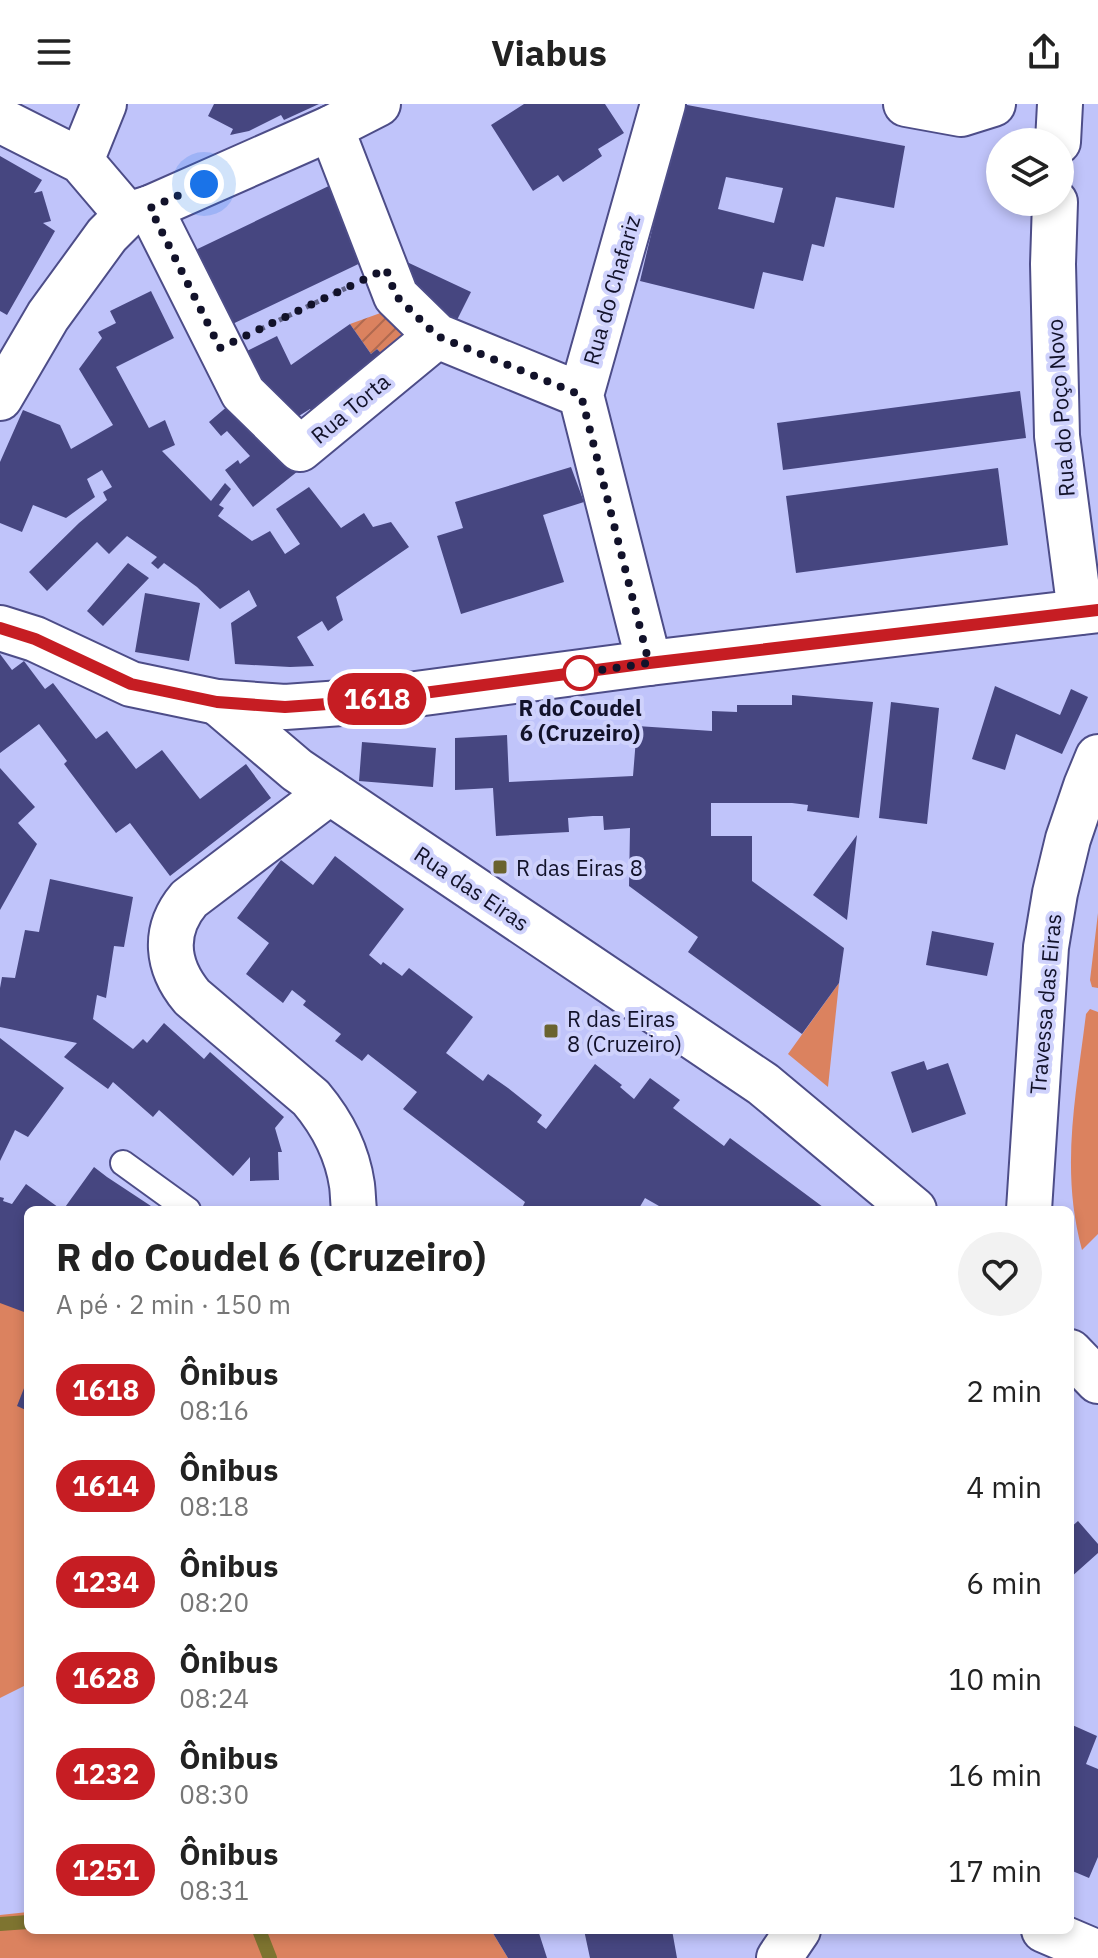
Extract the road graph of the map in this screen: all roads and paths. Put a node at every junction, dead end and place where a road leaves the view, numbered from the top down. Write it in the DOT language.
graph roads {
  1 [pos="104,104"];
  2 [pos="378,104"];
  3 [pos="663,104"];
  4 [pos="906,104"];
  5 [pos="993,104"];
  6 [pos="1060,104"];
  7 [pos="0,120"];
  8 [pos="331,128"];
  9 [pos="1059,128"];
  10 [pos="81,161"];
  11 [pos="138,212"];
  12 [pos="1055,216"];
  13 [pos="386,269"];
  14 [pos="437,336"];
  15 [pos="220,348"];
  16 [pos="581,395"];
  17 [pos="0,398"];
  18 [pos="1089,611"];
  19 [pos="0,628"];
  20 [pos="649,663"];
  21 [pos="217,702"];
  22 [pos="1098,757"];
  23 [pos="330,792"];
  24 [pos="123,1163"];
  25 [pos="182,1206"];
  26 [pos="354,1206"];
  27 [pos="909,1206"];
  28 [pos="1029,1206"];
  29 [pos="1074,1356"];
  30 [pos="1098,1381"];
  31 [pos="795,1934"];
  32 [pos="1053,1934"];
  33 [pos="1098,1953"];
  34 [pos="779,1958"];
  1 -- 10 [label="street"];
  2 -- 8 [label="street"];
  3 -- 16 [label="street, Rua do Chafariz"];
  4 -- 5 [label="street"];
  6 -- 9 [label="street"];
  7 -- 10 [label="street"];
  8 -- 11 [label="street"];
  8 -- 13 [label="street"];
  10 -- 11 [label="street, Rua Torta"];
  11 -- 15 [label="street, Rua Torta"];
  11 -- 17 [label="street"];
  12 -- 18 [label="street, Rua do Poço Novo"];
  13 -- 14 [label="street"];
  13 -- 15 [label="path"];
  14 -- 15 [label="street, Rua Torta"];
  14 -- 16 [label="street"];
  16 -- 20 [label="street, Rua do Chafariz"];
  18 -- 20 [label="street"];
  19 -- 21 [label="street, Rua das Eiras"];
  20 -- 21 [label="street"];
  21 -- 23 [label="street, Rua das Eiras"];
  22 -- 28 [label="street, Travessa das Eiras"];
  23 -- 26 [label="street"];
  23 -- 27 [label="street, Rua das Eiras"];
  24 -- 25 [label="lane"];
  29 -- 30 [label="street"];
  31 -- 34 [label="street"];
  32 -- 33 [label="street"];
}
